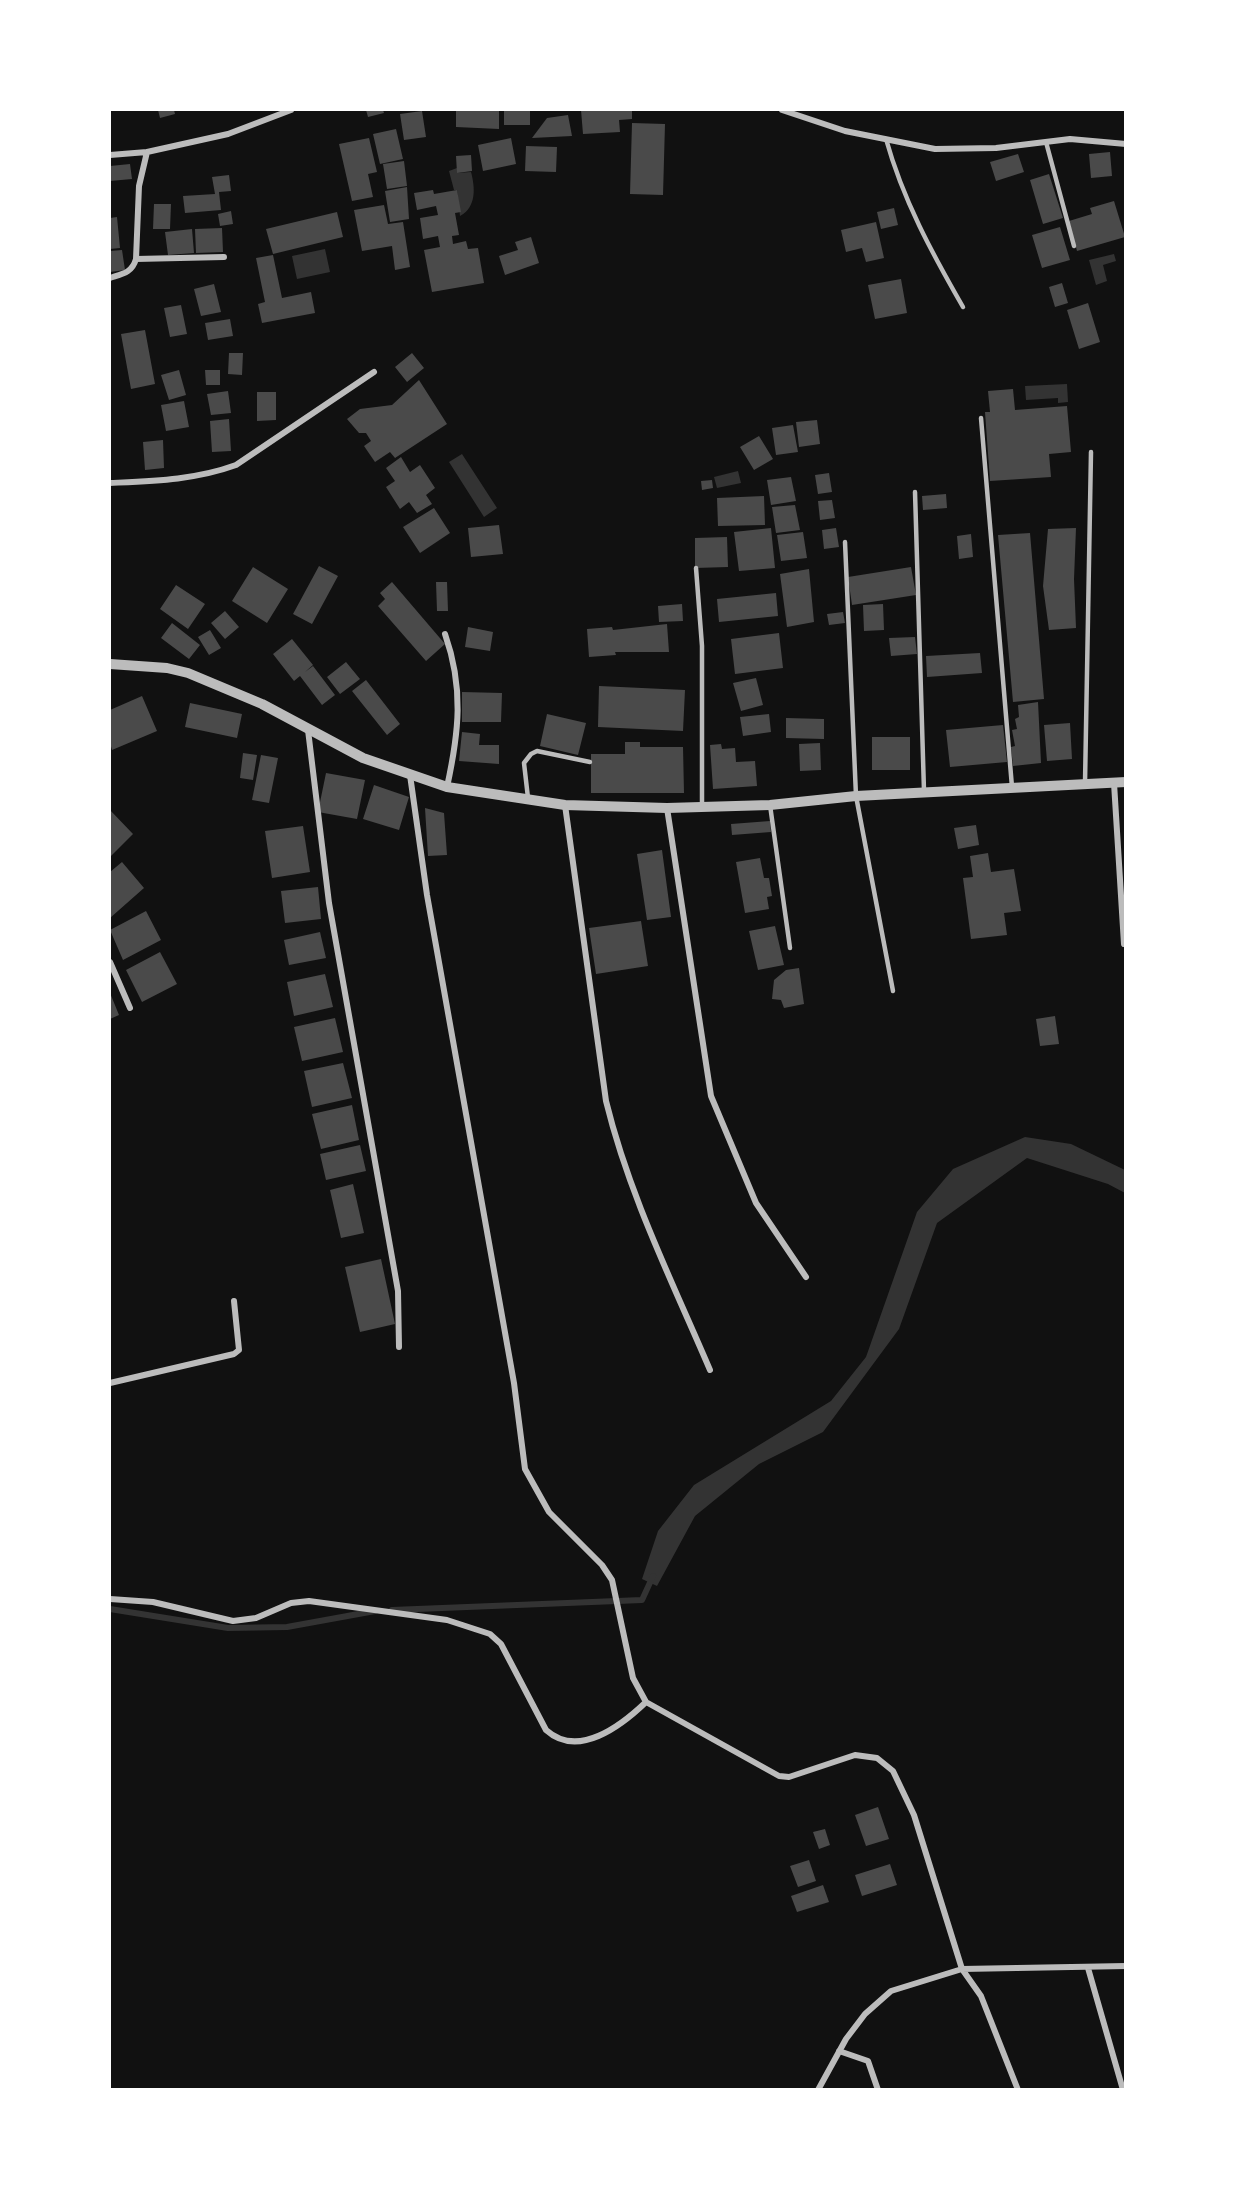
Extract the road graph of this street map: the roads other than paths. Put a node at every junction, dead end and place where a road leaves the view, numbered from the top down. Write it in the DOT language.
graph roads {
  1 [pos="291,110"];
  2 [pos="782,110"];
  3 [pos="886,140"];
  4 [pos="1046,142"];
  5 [pos="1125,144"];
  6 [pos="147,152"];
  7 [pos="110,155"];
  8 [pos="1074,246"];
  9 [pos="224,257"];
  10 [pos="136,259"];
  11 [pos="110,278"];
  12 [pos="963,307"];
  13 [pos="374,372"];
  14 [pos="981,418"];
  15 [pos="1091,452"];
  16 [pos="110,483"];
  17 [pos="915,492"];
  18 [pos="845,542"];
  19 [pos="696,568"];
  20 [pos="446,634"];
  21 [pos="110,664"];
  22 [pos="308,730"];
  23 [pos="590,762"];
  24 [pos="410,775"];
  25 [pos="1125,782"];
  26 [pos="1114,783"];
  27 [pos="1085,785"];
  28 [pos="447,787"];
  29 [pos="1012,789"];
  30 [pos="924,794"];
  31 [pos="856,796"];
  32 [pos="528,800"];
  33 [pos="565,805"];
  34 [pos="770,805"];
  35 [pos="702,806"];
  36 [pos="667,808"];
  37 [pos="1124,945"];
  38 [pos="790,948"];
  39 [pos="110,962"];
  40 [pos="893,991"];
  41 [pos="130,1008"];
  42 [pos="806,1277"];
  43 [pos="234,1301"];
  44 [pos="399,1347"];
  45 [pos="710,1370"];
  46 [pos="110,1383"];
  47 [pos="110,1599"];
  48 [pos="646,1702"];
  49 [pos="1125,1966"];
  50 [pos="1088,1968"];
  51 [pos="962,1969"];
  52 [pos="839,2051"];
  53 [pos="818,2090"];
  54 [pos="878,2090"];
  55 [pos="1018,2090"];
  56 [pos="1123,2090"];
  1 -- 6 [label="street"];
  2 -- 3 [label="street"];
  3 -- 4 [label="street"];
  3 -- 12 [label="lane"];
  4 -- 5 [label="street"];
  4 -- 8 [label="lane"];
  6 -- 7 [label="street"];
  6 -- 10 [label="street"];
  9 -- 10 [label="street"];
  10 -- 11 [label="street"];
  13 -- 16 [label="street"];
  14 -- 29 [label="lane"];
  15 -- 27 [label="lane"];
  17 -- 30 [label="lane"];
  18 -- 31 [label="lane"];
  19 -- 35 [label="lane"];
  20 -- 28 [label="street"];
  21 -- 22 [label="street"];
  22 -- 24 [label="street"];
  22 -- 44 [label="street"];
  23 -- 32 [label="lane"];
  24 -- 28 [label="street"];
  24 -- 48 [label="street"];
  25 -- 26 [label="street"];
  26 -- 27 [label="street"];
  26 -- 37 [label="street"];
  27 -- 29 [label="street"];
  28 -- 32 [label="street"];
  29 -- 30 [label="street"];
  30 -- 31 [label="street"];
  31 -- 34 [label="street"];
  31 -- 40 [label="lane"];
  32 -- 33 [label="street"];
  33 -- 36 [label="street"];
  33 -- 45 [label="street"];
  34 -- 35 [label="street"];
  34 -- 38 [label="lane"];
  35 -- 36 [label="street"];
  36 -- 42 [label="street"];
  39 -- 41 [label="street"];
  43 -- 46 [label="street"];
  47 -- 48 [label="street"];
  48 -- 51 [label="street"];
  49 -- 50 [label="street"];
  50 -- 51 [label="street"];
  50 -- 56 [label="street"];
  51 -- 52 [label="street"];
  51 -- 55 [label="street"];
  52 -- 53 [label="street"];
  52 -- 54 [label="street"];
}
